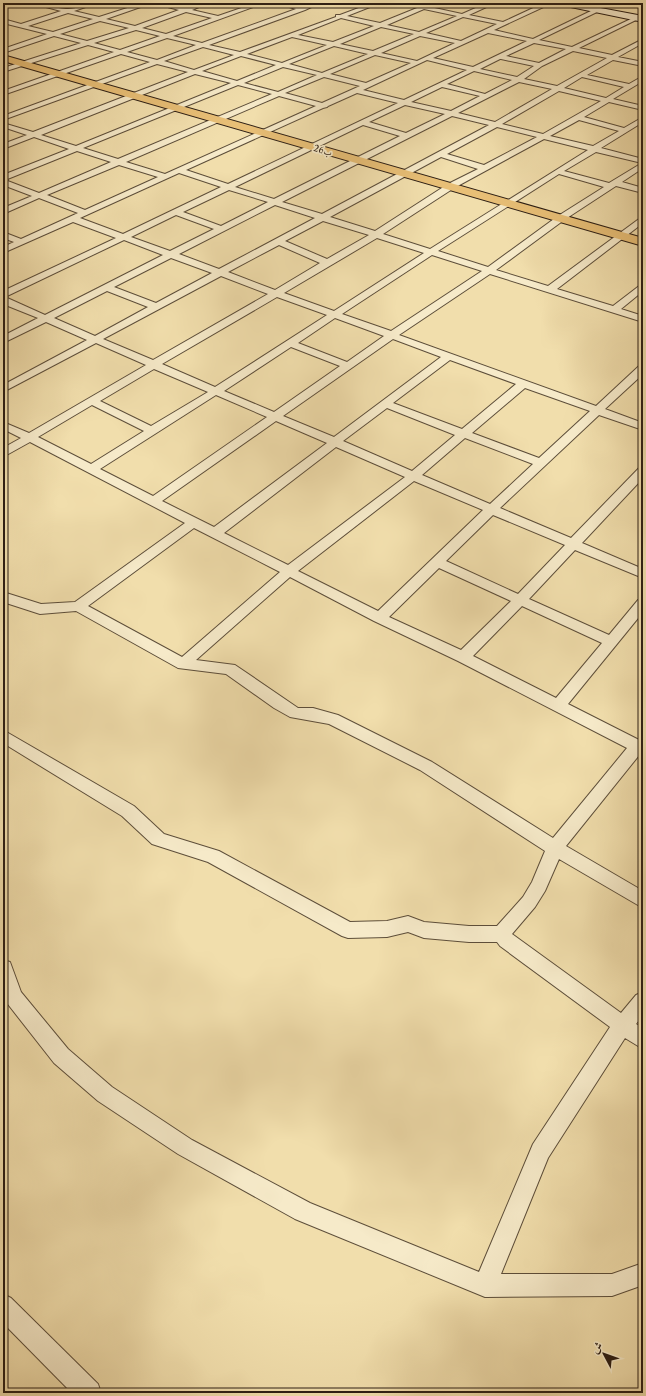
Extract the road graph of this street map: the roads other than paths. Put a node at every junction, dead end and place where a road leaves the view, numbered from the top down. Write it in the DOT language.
graph roads {
  1 [pos="35,3"];
  2 [pos="94,3"];
  3 [pos="148,3"];
  4 [pos="156,3"];
  5 [pos="205,3"];
  6 [pos="261,3"];
  7 [pos="279,3"];
  8 [pos="317,3"];
  9 [pos="377,3"];
  10 [pos="401,3"];
  11 [pos="434,3"];
  12 [pos="492,3"];
  13 [pos="549,3"];
  14 [pos="565,3"];
  15 [pos="423,7"];
  16 [pos="302,8"];
  17 [pos="185,10"];
  18 [pos="597,10"];
  19 [pos="67,11"];
  20 [pos="316,12"];
  21 [pos="324,13"];
  22 [pos="463,15"];
  23 [pos="339,16"];
  24 [pos="639,16"];
  25 [pos="218,18"];
  26 [pos="98,20"];
  27 [pos="3,21"];
  28 [pos="233,21"];
  29 [pos="240,23"];
  30 [pos="505,24"];
  31 [pos="378,25"];
  32 [pos="22,26"];
  33 [pos="254,26"];
  34 [pos="566,26"];
  35 [pos="573,28"];
  36 [pos="9,29"];
  37 [pos="133,29"];
  38 [pos="269,30"];
  39 [pos="277,31"];
  40 [pos="489,31"];
  41 [pos="53,34"];
  42 [pos="421,34"];
  43 [pos="292,35"];
  44 [pos="165,37"];
  45 [pos="535,41"];
  46 [pos="643,41"];
  47 [pos="87,43"];
  48 [pos="463,43"];
  49 [pos="332,44"];
  50 [pos="202,45"];
  51 [pos="572,49"];
  52 [pos="3,50"];
  53 [pos="122,52"];
  54 [pos="375,54"];
  55 [pos="240,55"];
  56 [pos="501,57"];
  57 [pos="612,57"];
  58 [pos="3,58"];
  59 [pos="429,59"];
  60 [pos="158,62"];
  61 [pos="419,63"];
  62 [pos="23,64"];
  63 [pos="643,64"];
  64 [pos="283,65"];
  65 [pos="540,65"];
  66 [pos="475,69"];
  67 [pos="3,70"];
  68 [pos="196,72"];
  69 [pos="57,74"];
  70 [pos="325,75"];
  71 [pos="580,75"];
  72 [pos="643,78"];
  73 [pos="519,79"];
  74 [pos="237,83"];
  75 [pos="94,84"];
  76 [pos="441,85"];
  77 [pos="368,86"];
  78 [pos="631,86"];
  79 [pos="560,88"];
  80 [pos="359,91"];
  81 [pos="3,93"];
  82 [pos="279,94"];
  83 [pos="133,95"];
  84 [pos="487,96"];
  85 [pos="608,100"];
  86 [pos="405,102"];
  87 [pos="324,106"];
  88 [pos="176,108"];
  89 [pos="643,108"];
  90 [pos="451,114"];
  91 [pos="3,118"];
  92 [pos="578,118"];
  93 [pos="216,119"];
  94 [pos="643,119"];
  95 [pos="363,123"];
  96 [pos="3,125"];
  97 [pos="495,125"];
  98 [pos="625,130"];
  99 [pos="264,133"];
  100 [pos="34,135"];
  101 [pos="407,136"];
  102 [pos="544,137"];
  103 [pos="3,147"];
  104 [pos="313,147"];
  105 [pos="77,148"];
  106 [pos="595,149"];
  107 [pos="440,154"];
  108 [pos="358,160"];
  109 [pos="643,161"];
  110 [pos="118,162"];
  111 [pos="643,165"];
  112 [pos="484,168"];
  113 [pos="180,171"];
  114 [pos="559,172"];
  115 [pos="404,173"];
  116 [pos="166,177"];
  117 [pos="3,178"];
  118 [pos="3,182"];
  119 [pos="613,185"];
  120 [pos="451,186"];
  121 [pos="228,187"];
  122 [pos="643,191"];
  123 [pos="39,196"];
  124 [pos="274,202"];
  125 [pos="507,203"];
  126 [pos="3,211"];
  127 [pos="175,212"];
  128 [pos="86,213"];
  129 [pos="321,218"];
  130 [pos="561,218"];
  131 [pos="73,219"];
  132 [pos="643,219"];
  133 [pos="222,229"];
  134 [pos="3,235"];
  135 [pos="374,235"];
  136 [pos="620,235"];
  137 [pos="123,237"];
  138 [pos="22,242"];
  139 [pos="280,242"];
  140 [pos="643,242"];
  141 [pos="3,250"];
  142 [pos="431,251"];
  143 [pos="172,255"];
  144 [pos="328,263"];
  145 [pos="490,270"];
  146 [pos="221,273"];
  147 [pos="643,286"];
  148 [pos="107,288"];
  149 [pos="550,289"];
  150 [pos="276,293"];
  151 [pos="3,295"];
  152 [pos="3,300"];
  153 [pos="157,307"];
  154 [pos="614,310"];
  155 [pos="335,314"];
  156 [pos="46,318"];
  157 [pos="643,319"];
  158 [pos="392,335"];
  159 [pos="3,340"];
  160 [pos="96,340"];
  161 [pos="290,343"];
  162 [pos="449,356"];
  163 [pos="154,365"];
  164 [pos="348,366"];
  165 [pos="643,368"];
  166 [pos="524,383"];
  167 [pos="3,389"];
  168 [pos="216,391"];
  169 [pos="92,401"];
  170 [pos="385,404"];
  171 [pos="597,411"];
  172 [pos="275,417"];
  173 [pos="3,425"];
  174 [pos="643,427"];
  175 [pos="152,431"];
  176 [pos="464,433"];
  177 [pos="29,436"];
  178 [pos="3,438"];
  179 [pos="334,442"];
  180 [pos="17,444"];
  181 [pos="3,453"];
  182 [pos="541,463"];
  183 [pos="91,469"];
  184 [pos="643,471"];
  185 [pos="413,476"];
  186 [pos="154,501"];
  187 [pos="492,509"];
  188 [pos="194,522"];
  189 [pos="215,533"];
  190 [pos="574,544"];
  191 [pos="438,562"];
  192 [pos="290,571"];
  193 [pos="643,574"];
  194 [pos="3,597"];
  195 [pos="520,600"];
  196 [pos="643,603"];
  197 [pos="78,606"];
  198 [pos="379,618"];
  199 [pos="611,642"];
  200 [pos="463,657"];
  201 [pos="183,664"];
  202 [pos="559,706"];
  203 [pos="3,736"];
  204 [pos="641,748"];
  205 [pos="555,848"];
  206 [pos="643,900"];
  207 [pos="502,934"];
  208 [pos="3,968"];
  209 [pos="643,1000"];
  210 [pos="622,1026"];
  211 [pos="643,1040"];
  212 [pos="643,1274"];
  213 [pos="485,1286"];
  214 [pos="3,1306"];
  215 [pos="89,1393"];
  1 -- 19 [label="street"];
  2 -- 19 [label="street"];
  3 -- 26 [label="street"];
  4 -- 17 [label="street"];
  5 -- 17 [label="street"];
  6 -- 25 [label="street"];
  7 -- 16 [label="street"];
  8 -- 16 [label="street"];
  9 -- 23 [label="street"];
  10 -- 15 [label="street"];
  11 -- 15 [label="street"];
  12 -- 22 [label="street"];
  13 -- 30 [label="street"];
  14 -- 18 [label="main road"];
  15 -- 22 [label="street"];
  15 -- 31 [label="street"];
  16 -- 20 [label="street"];
  16 -- 33 [label="street"];
  17 -- 25 [label="street"];
  17 -- 37 [label="street"];
  18 -- 24 [label="main road"];
  18 -- 34 [label="street"];
  19 -- 26 [label="street"];
  19 -- 32 [label="street"];
  21 -- 23 [label="street"];
  22 -- 30 [label="street"];
  22 -- 42 [label="street"];
  23 -- 31 [label="street"];
  23 -- 43 [label="street"];
  24 -- 51 [label="street"];
  25 -- 28 [label="street"];
  25 -- 44 [label="street"];
  26 -- 37 [label="street"];
  26 -- 41 [label="street"];
  27 -- 32 [label="street"];
  29 -- 33 [label="street"];
  30 -- 40 [label="street"];
  31 -- 42 [label="street"];
  31 -- 49 [label="street"];
  32 -- 36 [label="street"];
  32 -- 41 [label="street"];
  33 -- 38 [label="street"];
  33 -- 50 [label="street"];
  34 -- 35 [label="street"];
  34 -- 45 [label="street"];
  37 -- 44 [label="street"];
  37 -- 47 [label="street"];
  39 -- 43 [label="street"];
  40 -- 45 [label="street"];
  40 -- 48 [label="street"];
  41 -- 47 [label="street"];
  41 -- 52 [label="street"];
  42 -- 48 [label="street"];
  42 -- 54 [label="street"];
  43 -- 49 [label="street"];
  43 -- 55 [label="street"];
  44 -- 50 [label="street"];
  44 -- 53 [label="street"];
  45 -- 51 [label="street"];
  45 -- 56 [label="street"];
  46 -- 57 [label="street"];
  47 -- 53 [label="street"];
  47 -- 62 [label="street"];
  48 -- 59 [label="street"];
  49 -- 54 [label="street"];
  49 -- 64 [label="street"];
  50 -- 55 [label="street"];
  50 -- 60 [label="street"];
  51 -- 57 [label="street"];
  51 -- 65 [label="street"];
  53 -- 60 [label="street"];
  53 -- 69 [label="street"];
  54 -- 61 [label="street"];
  54 -- 70 [label="street"];
  55 -- 64 [label="street"];
  55 -- 68 [label="street"];
  56 -- 65 [label="street"];
  56 -- 66 [label="street"];
  57 -- 63 [label="street"];
  57 -- 71 [label="street"];
  58 -- 62 [label="highway, 26ب"];
  59 -- 61 [label="street"];
  59 -- 66 [label="street"];
  60 -- 68 [label="street"];
  60 -- 75 [label="street"];
  61 -- 77 [label="street"];
  62 -- 67 [label="street"];
  62 -- 69 [label="highway, 26ب"];
  64 -- 70 [label="street"];
  64 -- 74 [label="street"];
  65 -- 73 [label="street"];
  66 -- 73 [label="street"];
  66 -- 76 [label="street"];
  68 -- 74 [label="street"];
  68 -- 83 [label="street"];
  69 -- 75 [label="highway, 26ب"];
  69 -- 81 [label="street"];
  70 -- 77 [label="street"];
  70 -- 82 [label="street"];
  71 -- 78 [label="street"];
  71 -- 79 [label="street"];
  72 -- 78 [label="street"];
  73 -- 79 [label="street"];
  73 -- 84 [label="street"];
  74 -- 82 [label="street"];
  74 -- 88 [label="street"];
  75 -- 83 [label="highway, 26ب"];
  75 -- 91 [label="street"];
  76 -- 84 [label="street"];
  76 -- 86 [label="street"];
  77 -- 80 [label="street"];
  78 -- 85 [label="street"];
  79 -- 85 [label="street"];
  79 -- 97 [label="street"];
  80 -- 86 [label="street"];
  80 -- 87 [label="street"];
  82 -- 87 [label="street"];
  82 -- 93 [label="street"];
  83 -- 88 [label="highway, 26ب"];
  83 -- 100 [label="street"];
  84 -- 90 [label="street"];
  85 -- 89 [label="street"];
  85 -- 92 [label="street"];
  86 -- 90 [label="street"];
  86 -- 95 [label="street"];
  87 -- 99 [label="street"];
  88 -- 93 [label="highway, 26ب"];
  88 -- 105 [label="street"];
  90 -- 97 [label="street"];
  90 -- 101 [label="street"];
  92 -- 98 [label="street"];
  92 -- 102 [label="street"];
  93 -- 99 [label="highway, 26ب"];
  93 -- 110 [label="street"];
  94 -- 98 [label="street"];
  95 -- 101 [label="street"];
  95 -- 104 [label="street"];
  96 -- 100 [label="street"];
  97 -- 102 [label="street"];
  97 -- 107 [label="street"];
  98 -- 106 [label="street"];
  99 -- 104 [label="highway, 26ب"];
  99 -- 113 [label="street"];
  100 -- 103 [label="street"];
  100 -- 105 [label="street"];
  101 -- 108 [label="street"];
  102 -- 106 [label="street"];
  102 -- 112 [label="street"];
  104 -- 108 [label="highway, 26ب"];
  104 -- 121 [label="street"];
  105 -- 110 [label="street"];
  105 -- 117 [label="street"];
  106 -- 109 [label="street"];
  106 -- 114 [label="street"];
  107 -- 112 [label="street"];
  107 -- 115 [label="street"];
  108 -- 115 [label="highway, 26ب"];
  108 -- 124 [label="street"];
  110 -- 116 [label="street"];
  110 -- 123 [label="street"];
  111 -- 119 [label="street"];
  112 -- 120 [label="street"];
  113 -- 116 [label="street"];
  113 -- 121 [label="street"];
  114 -- 119 [label="street"];
  114 -- 125 [label="street"];
  115 -- 120 [label="highway, 26ب"];
  115 -- 129 [label="street"];
  116 -- 128 [label="street"];
  118 -- 123 [label="street"];
  119 -- 122 [label="street"];
  119 -- 130 [label="street"];
  120 -- 125 [label="highway, 26ب"];
  120 -- 135 [label="street"];
  121 -- 124 [label="street"];
  121 -- 127 [label="street"];
  123 -- 126 [label="street"];
  123 -- 128 [label="street"];
  124 -- 129 [label="street"];
  124 -- 133 [label="street"];
  125 -- 130 [label="highway, 26ب"];
  125 -- 142 [label="street"];
  127 -- 133 [label="street"];
  127 -- 137 [label="street"];
  128 -- 131 [label="street"];
  129 -- 135 [label="street"];
  129 -- 139 [label="street"];
  130 -- 136 [label="highway, 26ب"];
  130 -- 145 [label="street"];
  131 -- 137 [label="street"];
  131 -- 138 [label="street"];
  132 -- 136 [label="street"];
  133 -- 143 [label="street"];
  134 -- 138 [label="street"];
  135 -- 142 [label="street"];
  135 -- 144 [label="street"];
  136 -- 140 [label="highway, 26ب"];
  136 -- 149 [label="street"];
  137 -- 143 [label="street"];
  137 -- 151 [label="street"];
  138 -- 141 [label="street"];
  139 -- 144 [label="street"];
  139 -- 146 [label="street"];
  142 -- 145 [label="street"];
  142 -- 155 [label="street"];
  143 -- 146 [label="street"];
  143 -- 148 [label="street"];
  144 -- 150 [label="street"];
  145 -- 149 [label="street"];
  145 -- 158 [label="street"];
  146 -- 150 [label="street"];
  146 -- 153 [label="street"];
  147 -- 154 [label="street"];
  148 -- 153 [label="street"];
  148 -- 156 [label="street"];
  149 -- 154 [label="street"];
  150 -- 155 [label="street"];
  150 -- 163 [label="street"];
  152 -- 156 [label="street"];
  153 -- 160 [label="street"];
  154 -- 157 [label="street"];
  155 -- 158 [label="street"];
  155 -- 161 [label="street"];
  156 -- 159 [label="street"];
  156 -- 160 [label="street"];
  158 -- 162 [label="street"];
  158 -- 164 [label="street"];
  160 -- 163 [label="street"];
  160 -- 167 [label="street"];
  161 -- 164 [label="street"];
  161 -- 168 [label="street"];
  162 -- 166 [label="street"];
  162 -- 170 [label="street"];
  163 -- 168 [label="street"];
  163 -- 169 [label="street"];
  164 -- 172 [label="street"];
  165 -- 171 [label="street"];
  166 -- 171 [label="street"];
  166 -- 176 [label="street"];
  168 -- 172 [label="street"];
  168 -- 175 [label="street"];
  169 -- 175 [label="street"];
  169 -- 177 [label="street"];
  170 -- 176 [label="street"];
  170 -- 179 [label="street"];
  171 -- 174 [label="street"];
  171 -- 182 [label="street"];
  172 -- 179 [label="street"];
  172 -- 186 [label="street"];
  173 -- 177 [label="street"];
  175 -- 183 [label="street"];
  176 -- 182 [label="street"];
  176 -- 185 [label="street"];
  177 -- 180 [label="street"];
  177 -- 183 [label="street"];
  178 -- 180 [label="street"];
  179 -- 185 [label="street"];
  179 -- 189 [label="street"];
  180 -- 181 [label="street"];
  182 -- 187 [label="street"];
  183 -- 186 [label="street"];
  184 -- 190 [label="street"];
  185 -- 187 [label="street"];
  185 -- 192 [label="street"];
  186 -- 188 [label="street"];
  187 -- 190 [label="street"];
  187 -- 191 [label="street"];
  188 -- 189 [label="street"];
  188 -- 197 [label="street"];
  189 -- 192 [label="street"];
  190 -- 193 [label="street"];
  190 -- 195 [label="street"];
  191 -- 195 [label="street"];
  191 -- 198 [label="street"];
  192 -- 198 [label="street"];
  192 -- 201 [label="street"];
  194 -- 197 [label="street"];
  195 -- 199 [label="street"];
  195 -- 200 [label="street"];
  196 -- 199 [label="street"];
  197 -- 201 [label="street"];
  198 -- 200 [label="street"];
  199 -- 202 [label="street"];
  200 -- 202 [label="street"];
  201 -- 205 [label="street"];
  202 -- 204 [label="street"];
  203 -- 207 [label="street"];
  204 -- 205 [label="street"];
  205 -- 206 [label="street"];
  205 -- 207 [label="street"];
  207 -- 210 [label="street"];
  208 -- 213 [label="street"];
  209 -- 210 [label="street"];
  210 -- 211 [label="street"];
  210 -- 213 [label="street"];
  212 -- 213 [label="street"];
  214 -- 215 [label="street"];
}
